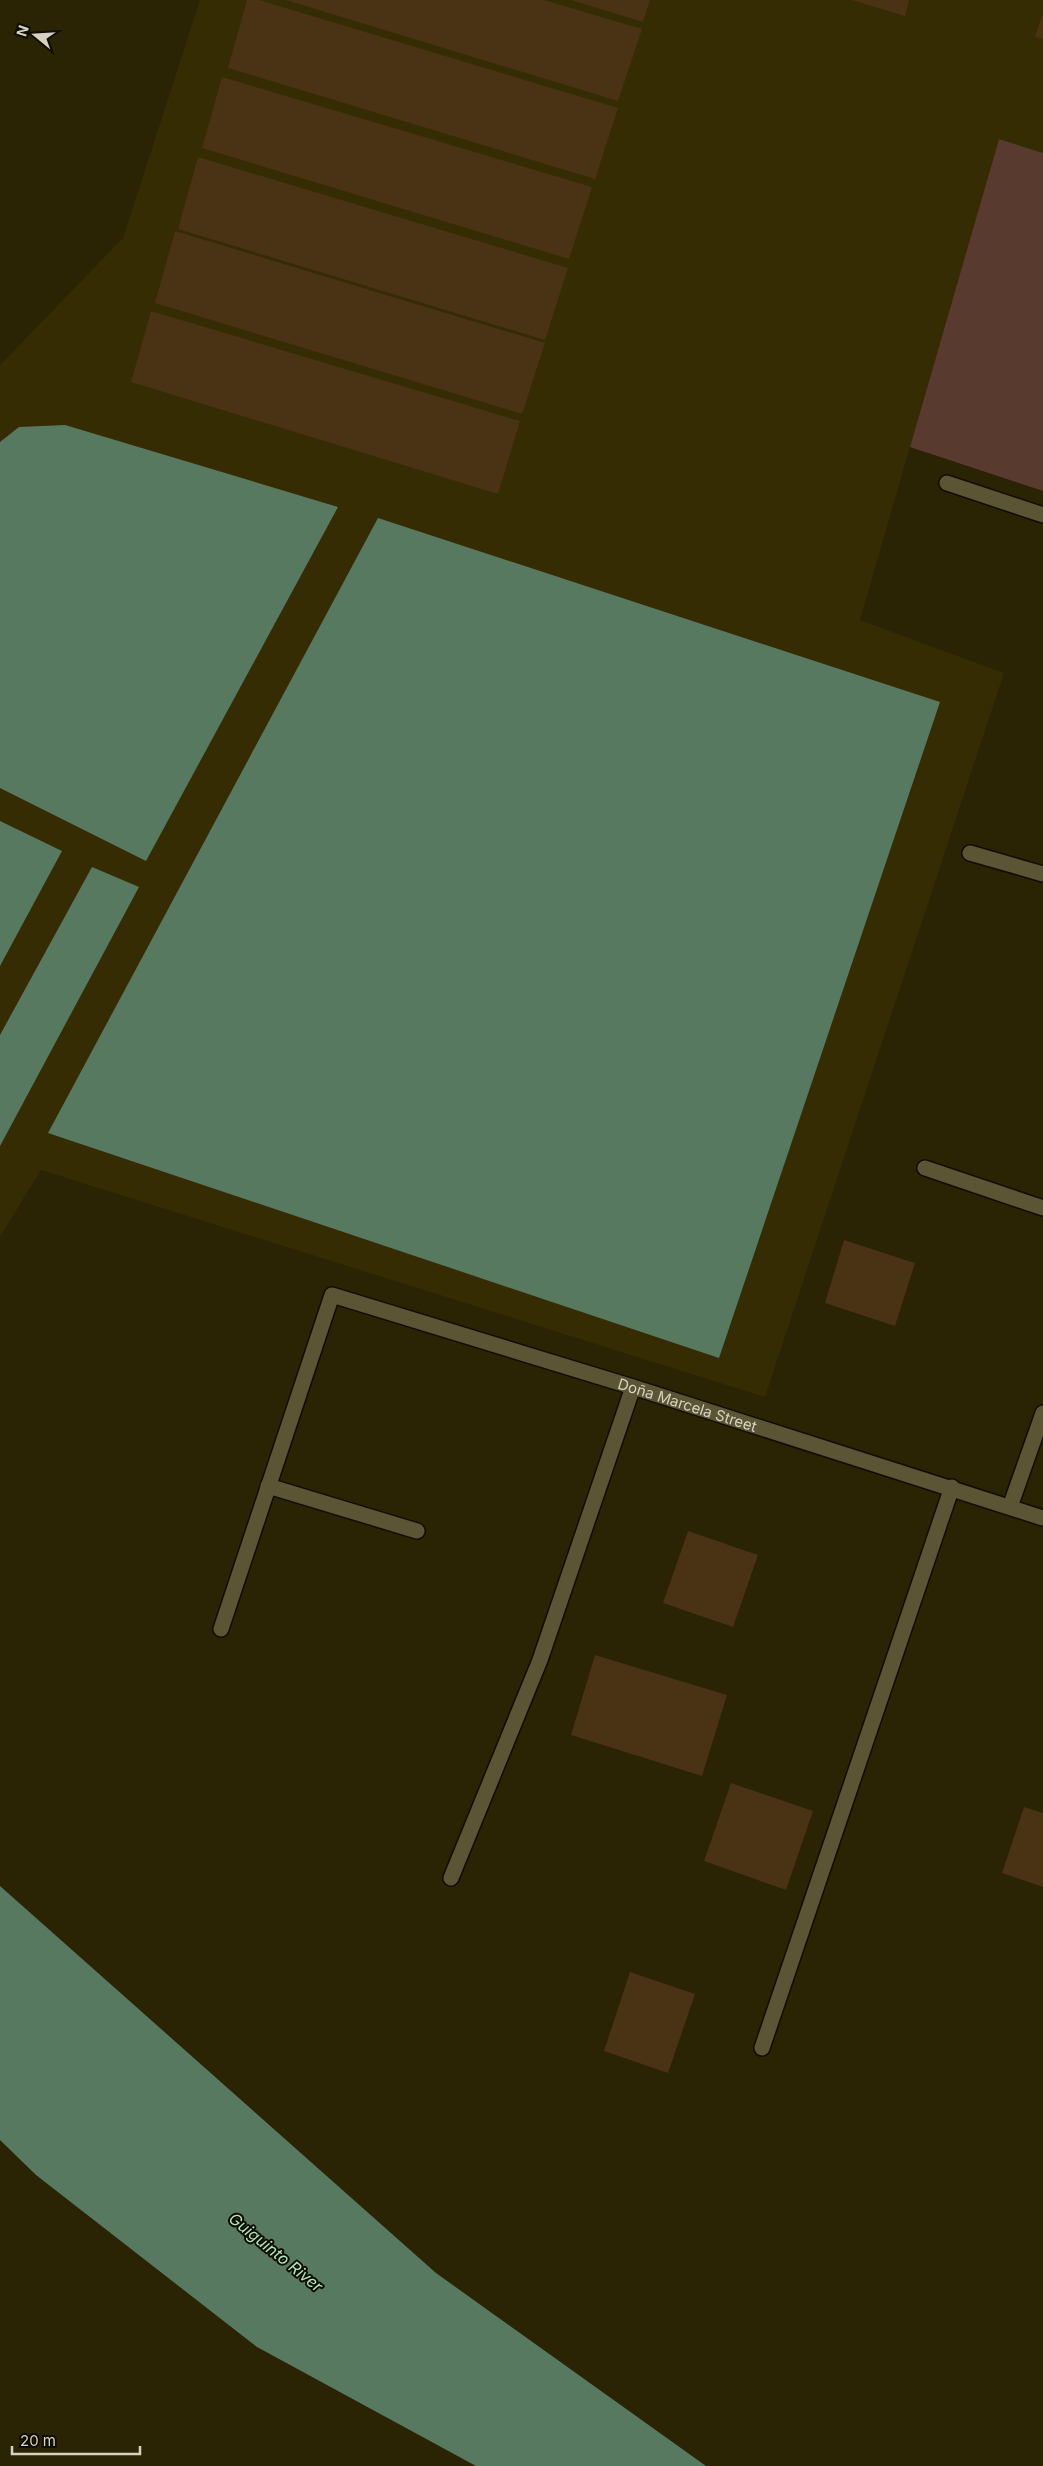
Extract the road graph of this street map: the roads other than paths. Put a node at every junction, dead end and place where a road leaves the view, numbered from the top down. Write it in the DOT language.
graph roads {
  1 [pos="947,483"];
  2 [pos="1043,515"];
  3 [pos="970,853"];
  4 [pos="1043,874"];
  5 [pos="925,1168"];
  6 [pos="1043,1208"];
  7 [pos="633,1387"];
  8 [pos="1043,1412"];
  9 [pos="268,1486"];
  10 [pos="952,1487"];
  11 [pos="1010,1507"];
  12 [pos="1043,1518"];
  13 [pos="417,1531"];
  14 [pos="221,1629"];
  15 [pos="451,1878"];
  16 [pos="762,2048"];
  1 -- 2 [label="street"];
  3 -- 4 [label="street"];
  5 -- 6 [label="street"];
  7 -- 9 [label="street, Doña Marcela Street"];
  7 -- 10 [label="street, Doña Marcela Street"];
  7 -- 15 [label="street"];
  8 -- 11 [label="street"];
  9 -- 13 [label="street"];
  9 -- 14 [label="street"];
  10 -- 11 [label="street, Doña Marcela Street"];
  10 -- 16 [label="street"];
  11 -- 12 [label="street, Doña Marcela Street"];
}
